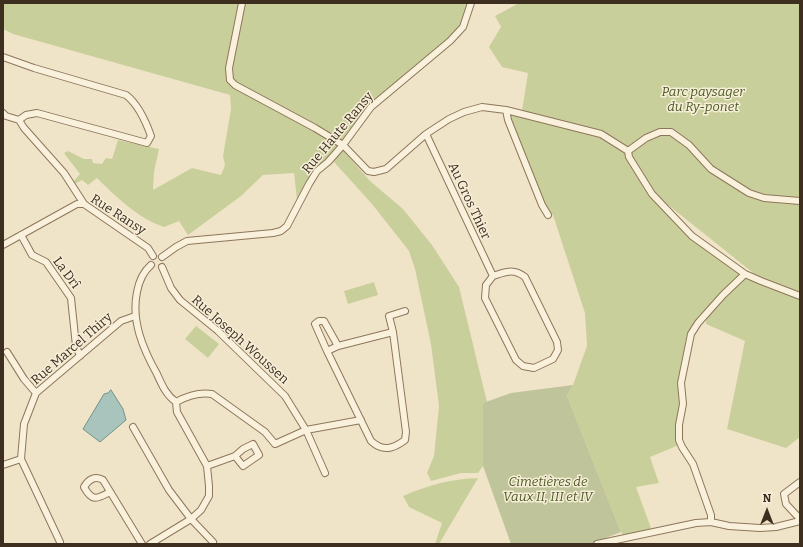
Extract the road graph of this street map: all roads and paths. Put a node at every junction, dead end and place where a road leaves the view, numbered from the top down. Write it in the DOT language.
graph roads {
  1 [pos="242,3"];
  2 [pos="471,3"];
  3 [pos="3,57"];
  4 [pos="506,110"];
  5 [pos="3,114"];
  6 [pos="19,120"];
  7 [pos="426,134"];
  8 [pos="343,145"];
  9 [pos="628,151"];
  10 [pos="800,201"];
  11 [pos="84,204"];
  12 [pos="548,215"];
  13 [pos="20,235"];
  14 [pos="3,245"];
  15 [pos="153,256"];
  16 [pos="162,257"];
  17 [pos="151,265"];
  18 [pos="162,266"];
  19 [pos="745,274"];
  20 [pos="493,276"];
  21 [pos="800,296"];
  22 [pos="405,311"];
  23 [pos="135,316"];
  24 [pos="393,332"];
  25 [pos="338,346"];
  26 [pos="328,351"];
  27 [pos="7,352"];
  28 [pos="80,356"];
  29 [pos="36,393"];
  30 [pos="176,402"];
  31 [pos="361,420"];
  32 [pos="133,427"];
  33 [pos="306,430"];
  34 [pos="235,456"];
  35 [pos="21,459"];
  36 [pos="3,465"];
  37 [pos="207,466"];
  38 [pos="326,473"];
  39 [pos="800,482"];
  40 [pos="110,492"];
  41 [pos="191,519"];
  42 [pos="800,520"];
  43 [pos="711,522"];
  44 [pos="60,542"];
  45 [pos="214,542"];
  46 [pos="142,544"];
  47 [pos="150,544"];
  48 [pos="597,544"];
  1 -- 8 [label="street"];
  2 -- 8 [label="street, Rue Haute Ransy"];
  3 -- 6 [label="street"];
  4 -- 7 [label="street"];
  4 -- 9 [label="street"];
  4 -- 12 [label="street"];
  5 -- 6 [label="street"];
  6 -- 11 [label="street"];
  7 -- 8 [label="street"];
  7 -- 20 [label="street, Au Gros Thier"];
  8 -- 16 [label="street, Rue Haute Ransy"];
  9 -- 10 [label="street"];
  9 -- 19 [label="street"];
  11 -- 13 [label="street, Rue Ransy"];
  11 -- 15 [label="street, Rue Ransy"];
  13 -- 14 [label="street, Rue Ransy"];
  13 -- 28 [label="street, La Drî"];
  15 -- 16 [label="street"];
  15 -- 17 [label="street"];
  16 -- 18 [label="street"];
  17 -- 18 [label="street"];
  17 -- 23 [label="street"];
  18 -- 33 [label="street, Rue Joseph Woussen"];
  19 -- 21 [label="street"];
  19 -- 43 [label="street"];
  20 -- 20 [label="street"];
  22 -- 24 [label="street"];
  23 -- 28 [label="street, Rue Marcel Thiry"];
  23 -- 30 [label="street"];
  24 -- 25 [label="street"];
  24 -- 31 [label="street"];
  25 -- 26 [label="street"];
  25 -- 26 [label="street"];
  26 -- 31 [label="street"];
  27 -- 29 [label="street"];
  28 -- 29 [label="street, Rue Marcel Thiry"];
  29 -- 35 [label="street, Rue Marcel Thiry"];
  30 -- 33 [label="street"];
  30 -- 37 [label="street"];
  31 -- 33 [label="street"];
  32 -- 41 [label="street"];
  33 -- 38 [label="street, Rue Joseph Woussen"];
  34 -- 37 [label="street"];
  35 -- 36 [label="street"];
  35 -- 44 [label="street"];
  37 -- 41 [label="street"];
  39 -- 42 [label="street"];
  40 -- 46 [label="street"];
  41 -- 45 [label="street"];
  41 -- 47 [label="street"];
  42 -- 43 [label="street"];
  43 -- 48 [label="street"];
}
